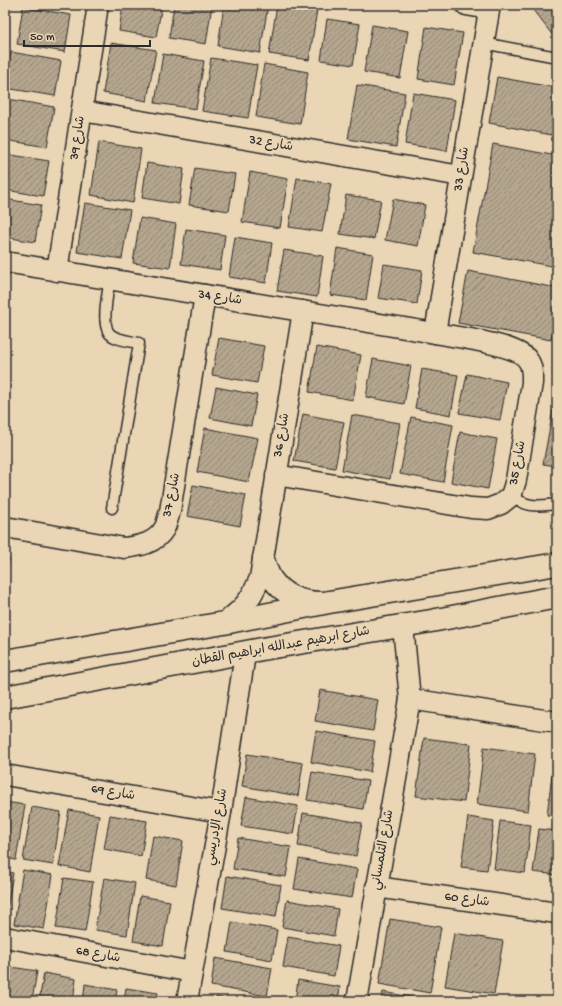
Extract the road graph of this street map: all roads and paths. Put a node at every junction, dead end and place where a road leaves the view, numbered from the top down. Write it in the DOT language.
graph roads {
  1 [pos="98,5"];
  2 [pos="466,5"];
  3 [pos="489,7"];
  4 [pos="483,43"];
  5 [pos="557,57"];
  6 [pos="82,111"];
  7 [pos="461,176"];
  8 [pos="5,262"];
  9 [pos="57,271"];
  10 [pos="110,279"];
  11 [pos="206,295"];
  12 [pos="303,311"];
  13 [pos="435,333"];
  14 [pos="276,475"];
  15 [pos="511,496"];
  16 [pos="557,504"];
  17 [pos="112,508"];
  18 [pos="5,527"];
  19 [pos="263,558"];
  20 [pos="557,564"];
  21 [pos="520,570"];
  22 [pos="557,590"];
  23 [pos="557,597"];
  24 [pos="329,602"];
  25 [pos="529,603"];
  26 [pos="224,623"];
  27 [pos="403,626"];
  28 [pos="89,646"];
  29 [pos="245,654"];
  30 [pos="39,655"];
  31 [pos="5,661"];
  32 [pos="100,680"];
  33 [pos="46,689"];
  34 [pos="5,697"];
  35 [pos="410,699"];
  36 [pos="557,722"];
  37 [pos="5,775"];
  38 [pos="220,812"];
  39 [pos="376,887"];
  40 [pos="557,913"];
  41 [pos="5,937"];
  42 [pos="192,972"];
  43 [pos="187,1001"];
  44 [pos="357,1001"];
  1 -- 6 [label="street, شارع 39"];
  2 -- 3 [label="street"];
  3 -- 4 [label="street, شارع 33"];
  4 -- 5 [label="lane"];
  4 -- 7 [label="street, شارع 33"];
  6 -- 7 [label="street, شارع 32"];
  6 -- 9 [label="street, شارع 39"];
  7 -- 13 [label="street, شارع 33"];
  8 -- 9 [label="street, شارع 34"];
  9 -- 10 [label="street, شارع 34"];
  10 -- 11 [label="street, شارع 34"];
  10 -- 17 [label="lane"];
  11 -- 12 [label="street, شارع 34"];
  11 -- 18 [label="street, شارع 37"];
  12 -- 13 [label="street, شارع 34"];
  12 -- 14 [label="street, شارع 36"];
  13 -- 15 [label="street, شارع 35"];
  14 -- 15 [label="street, شارع 35"];
  14 -- 19 [label="street, شارع 36"];
  15 -- 16 [label="lane"];
  19 -- 24 [label="street"];
  19 -- 26 [label="street, شارع 36"];
  20 -- 21 [label="street"];
  20 -- 22 [label="street"];
  21 -- 24 [label="street"];
  21 -- 25 [label="street"];
  23 -- 25 [label="street, شارع ابرهيم عبدالله ابراهيم القطان"];
  24 -- 26 [label="street"];
  25 -- 27 [label="street, شارع ابرهيم عبدالله ابراهيم القطان"];
  26 -- 28 [label="street"];
  27 -- 29 [label="street, شارع ابرهيم عبدالله ابراهيم القطان"];
  27 -- 35 [label="street, شارع التلمساني"];
  28 -- 30 [label="street"];
  28 -- 32 [label="street"];
  29 -- 32 [label="street, شارع ابرهيم عبدالله ابراهيم القطان"];
  29 -- 38 [label="street, شارع الإدريسي"];
  30 -- 31 [label="street"];
  30 -- 33 [label="street"];
  32 -- 33 [label="street, شارع ابرهيم عبدالله ابراهيم القطان"];
  33 -- 34 [label="street, شارع ابرهيم عبدالله ابراهيم القطان"];
  35 -- 36 [label="street"];
  35 -- 39 [label="street, شارع التلمساني"];
  37 -- 38 [label="street, شارع 69"];
  38 -- 42 [label="street, شارع الإدريسي"];
  39 -- 40 [label="street, شارع 60"];
  39 -- 44 [label="street, شارع التلمساني"];
  41 -- 42 [label="street, شارع 68"];
  42 -- 43 [label="street, شارع الإدريسي"];
}
